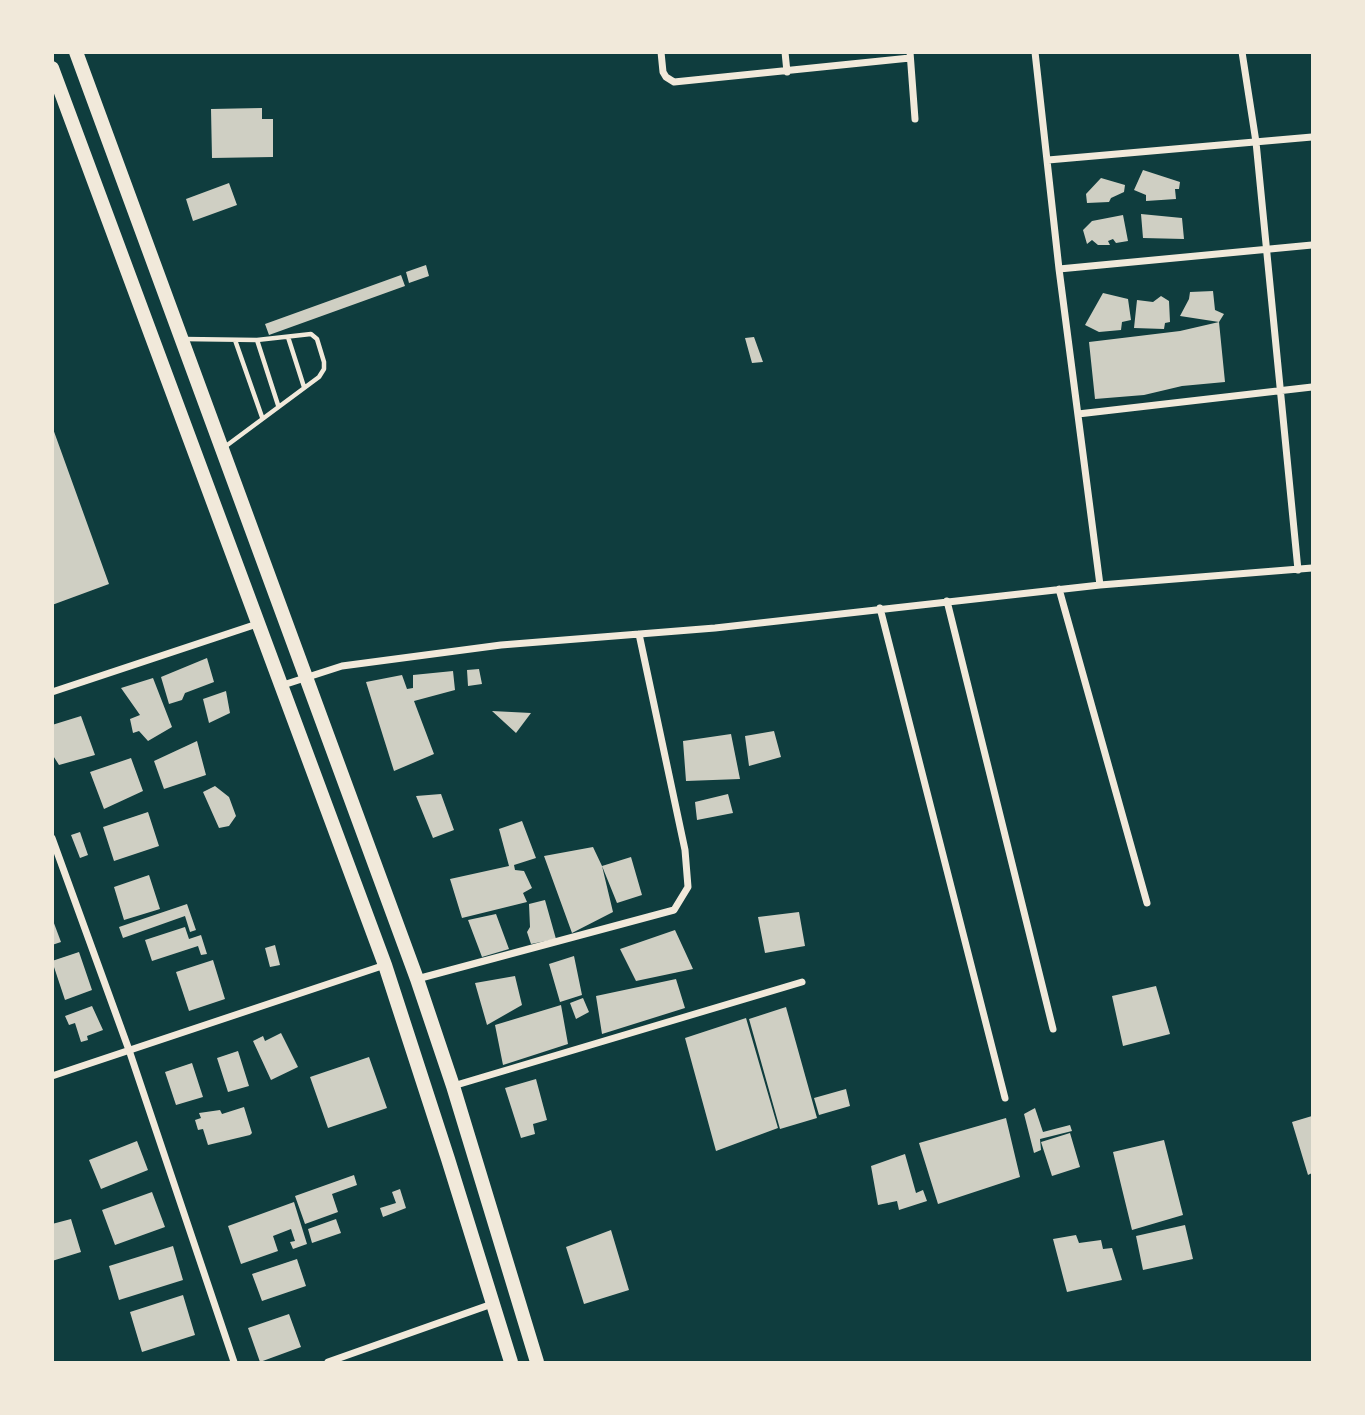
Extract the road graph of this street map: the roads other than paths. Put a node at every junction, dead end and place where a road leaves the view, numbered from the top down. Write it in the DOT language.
graph roads {
  1 [pos="76,52"];
  2 [pos="661,52"];
  3 [pos="785,52"];
  4 [pos="1035,52"];
  5 [pos="1242,52"];
  6 [pos="910,55"];
  7 [pos="52,68"];
  8 [pos="787,72"];
  9 [pos="915,119"];
  10 [pos="1312,137"];
  11 [pos="1256,142"];
  12 [pos="1048,160"];
  13 [pos="1312,245"];
  14 [pos="1265,248"];
  15 [pos="1059,270"];
  16 [pos="288,337"];
  17 [pos="182,339"];
  18 [pos="235,340"];
  19 [pos="257,340"];
  20 [pos="304,387"];
  21 [pos="1312,387"];
  22 [pos="1279,389"];
  23 [pos="278,405"];
  24 [pos="1078,414"];
  25 [pos="262,417"];
  26 [pos="222,449"];
  27 [pos="1312,568"];
  28 [pos="1298,569"];
  29 [pos="1100,585"];
  30 [pos="1059,589"];
  31 [pos="947,601"];
  32 [pos="880,608"];
  33 [pos="257,624"];
  34 [pos="639,634"];
  35 [pos="305,677"];
  36 [pos="280,686"];
  37 [pos="52,692"];
  38 [pos="52,838"];
  39 [pos="1147,903"];
  40 [pos="385,965"];
  41 [pos="416,979"];
  42 [pos="802,982"];
  43 [pos="1053,1029"];
  44 [pos="129,1050"];
  45 [pos="52,1076"];
  46 [pos="453,1086"];
  47 [pos="1005,1098"];
  48 [pos="493,1304"];
  49 [pos="234,1363"];
  50 [pos="328,1363"];
  51 [pos="511,1363"];
  52 [pos="537,1363"];
  1 -- 17 [label="main road"];
  2 -- 8 [label="street"];
  3 -- 8 [label="street"];
  4 -- 12 [label="street"];
  5 -- 11 [label="street"];
  6 -- 8 [label="street"];
  6 -- 9 [label="street"];
  7 -- 33 [label="main road"];
  10 -- 11 [label="street"];
  11 -- 12 [label="street"];
  11 -- 14 [label="street"];
  12 -- 15 [label="street"];
  13 -- 14 [label="street"];
  14 -- 15 [label="street"];
  14 -- 22 [label="street"];
  15 -- 24 [label="street"];
  16 -- 19 [label="lane"];
  16 -- 20 [label="lane"];
  16 -- 20 [label="lane"];
  17 -- 18 [label="lane"];
  17 -- 26 [label="main road"];
  18 -- 19 [label="lane"];
  18 -- 25 [label="lane"];
  19 -- 23 [label="lane"];
  20 -- 23 [label="lane"];
  21 -- 22 [label="street"];
  22 -- 24 [label="street"];
  22 -- 28 [label="street"];
  23 -- 25 [label="lane"];
  24 -- 29 [label="street"];
  25 -- 26 [label="lane"];
  26 -- 35 [label="main road"];
  27 -- 28 [label="street"];
  28 -- 29 [label="street"];
  29 -- 30 [label="street"];
  30 -- 31 [label="street"];
  30 -- 39 [label="street"];
  31 -- 32 [label="street"];
  31 -- 43 [label="street"];
  32 -- 34 [label="street"];
  32 -- 47 [label="street"];
  33 -- 36 [label="main road"];
  33 -- 37 [label="street"];
  34 -- 35 [label="street"];
  34 -- 41 [label="street"];
  35 -- 36 [label="street"];
  35 -- 41 [label="main road"];
  36 -- 40 [label="main road"];
  38 -- 44 [label="street"];
  40 -- 44 [label="street"];
  40 -- 48 [label="main road"];
  41 -- 46 [label="main road"];
  42 -- 46 [label="street"];
  44 -- 45 [label="street"];
  44 -- 49 [label="street"];
  46 -- 52 [label="main road"];
  48 -- 50 [label="street"];
  48 -- 51 [label="main road"];
}
